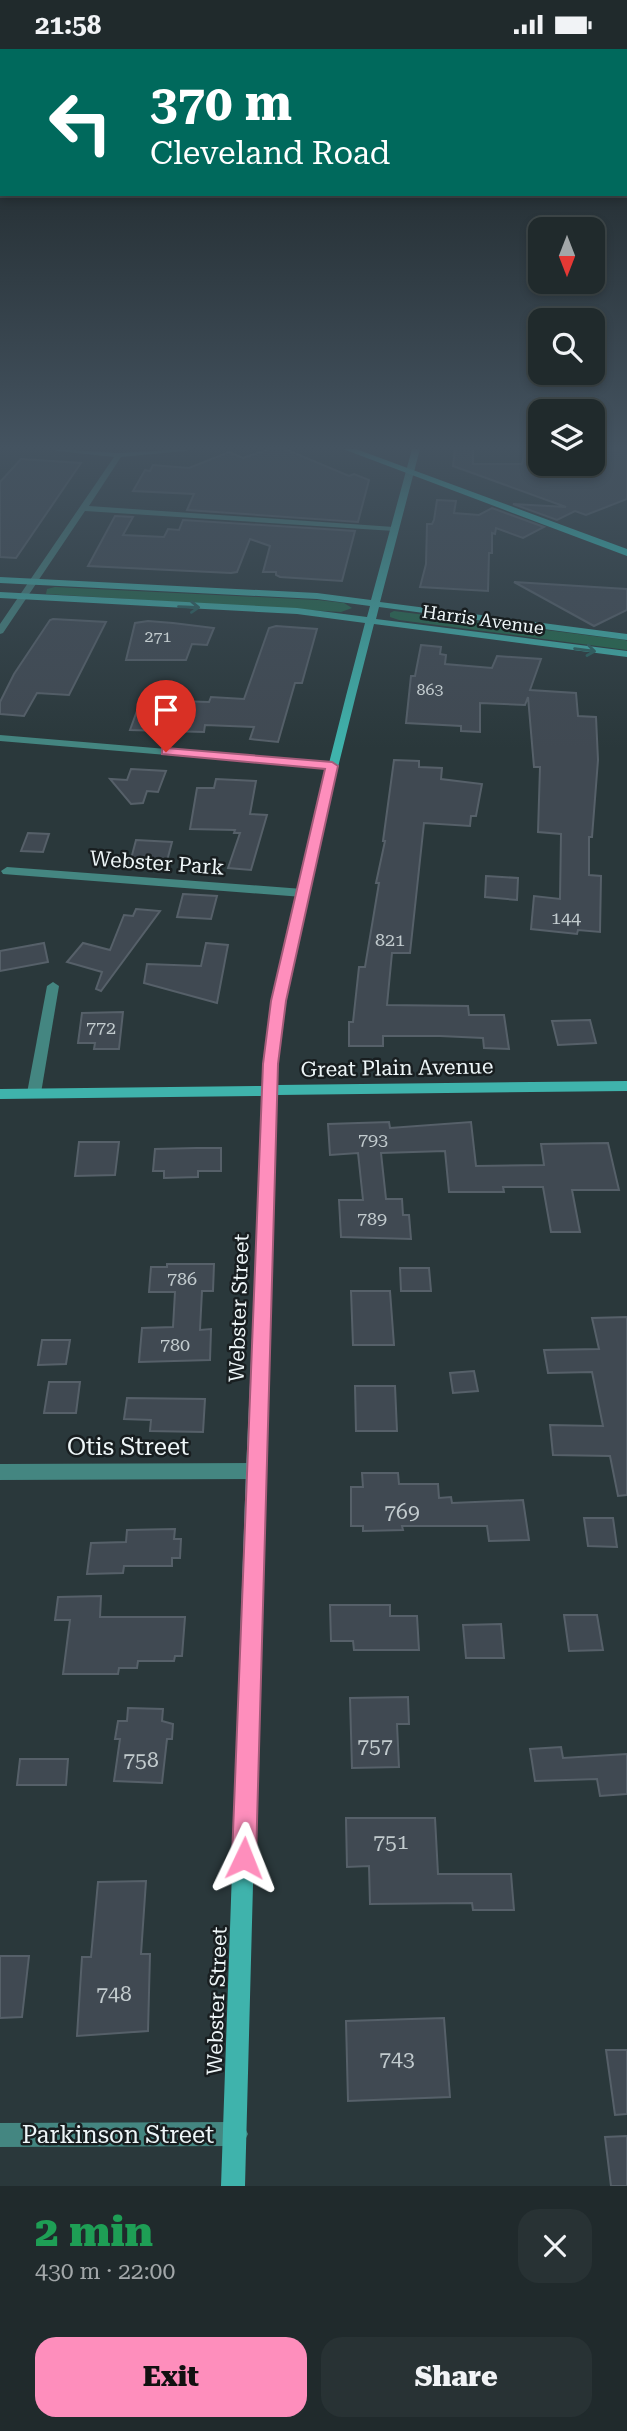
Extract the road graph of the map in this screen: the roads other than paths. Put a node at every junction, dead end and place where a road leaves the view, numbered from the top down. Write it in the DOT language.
graph roads {
  1 [pos="55,549"];
  2 [pos="389,549"];
  3 [pos="0,580"];
  4 [pos="33,582"];
  5 [pos="0,595"];
  6 [pos="23,597"];
  7 [pos="374,603"];
  8 [pos="370,619"];
  9 [pos="0,631"];
  10 [pos="627,637"];
  11 [pos="627,655"];
  12 [pos="0,738"];
  13 [pos="332,766"];
  14 [pos="7,870"];
  15 [pos="303,893"];
  16 [pos="52,986"];
  17 [pos="627,1086"];
  18 [pos="269,1090"];
  19 [pos="34,1093"];
  20 [pos="0,1094"];
  21 [pos="255,1471"];
  22 [pos="0,1472"];
  23 [pos="236,2134"];
  24 [pos="0,2135"];
  25 [pos="233,2186"];
  1 -- 4 [label="street"];
  2 -- 7 [label="street, Webster Street"];
  3 -- 4 [label="street, Harris Avenue"];
  4 -- 6 [label="street"];
  4 -- 7 [label="street, Harris Avenue"];
  5 -- 6 [label="street, Harris Avenue"];
  6 -- 8 [label="street, Harris Avenue, one-way"];
  6 -- 9 [label="street"];
  7 -- 8 [label="street, Webster Street"];
  7 -- 10 [label="street, Harris Avenue"];
  8 -- 11 [label="street, Harris Avenue, one-way"];
  8 -- 13 [label="street, Webster Street"];
  12 -- 13 [label="street"];
  13 -- 15 [label="street, Webster Street"];
  14 -- 15 [label="street, Webster Park"];
  15 -- 18 [label="street, Webster Street"];
  16 -- 19 [label="street"];
  17 -- 18 [label="street, Great Plain Avenue"];
  18 -- 19 [label="street, Great Plain Avenue"];
  18 -- 21 [label="street, Webster Street"];
  19 -- 20 [label="street, Great Plain Avenue"];
  21 -- 22 [label="street, Otis Street"];
  21 -- 23 [label="street, Webster Street"];
  23 -- 24 [label="street, Parkinson Street"];
  23 -- 25 [label="street, Webster Street"];
}
